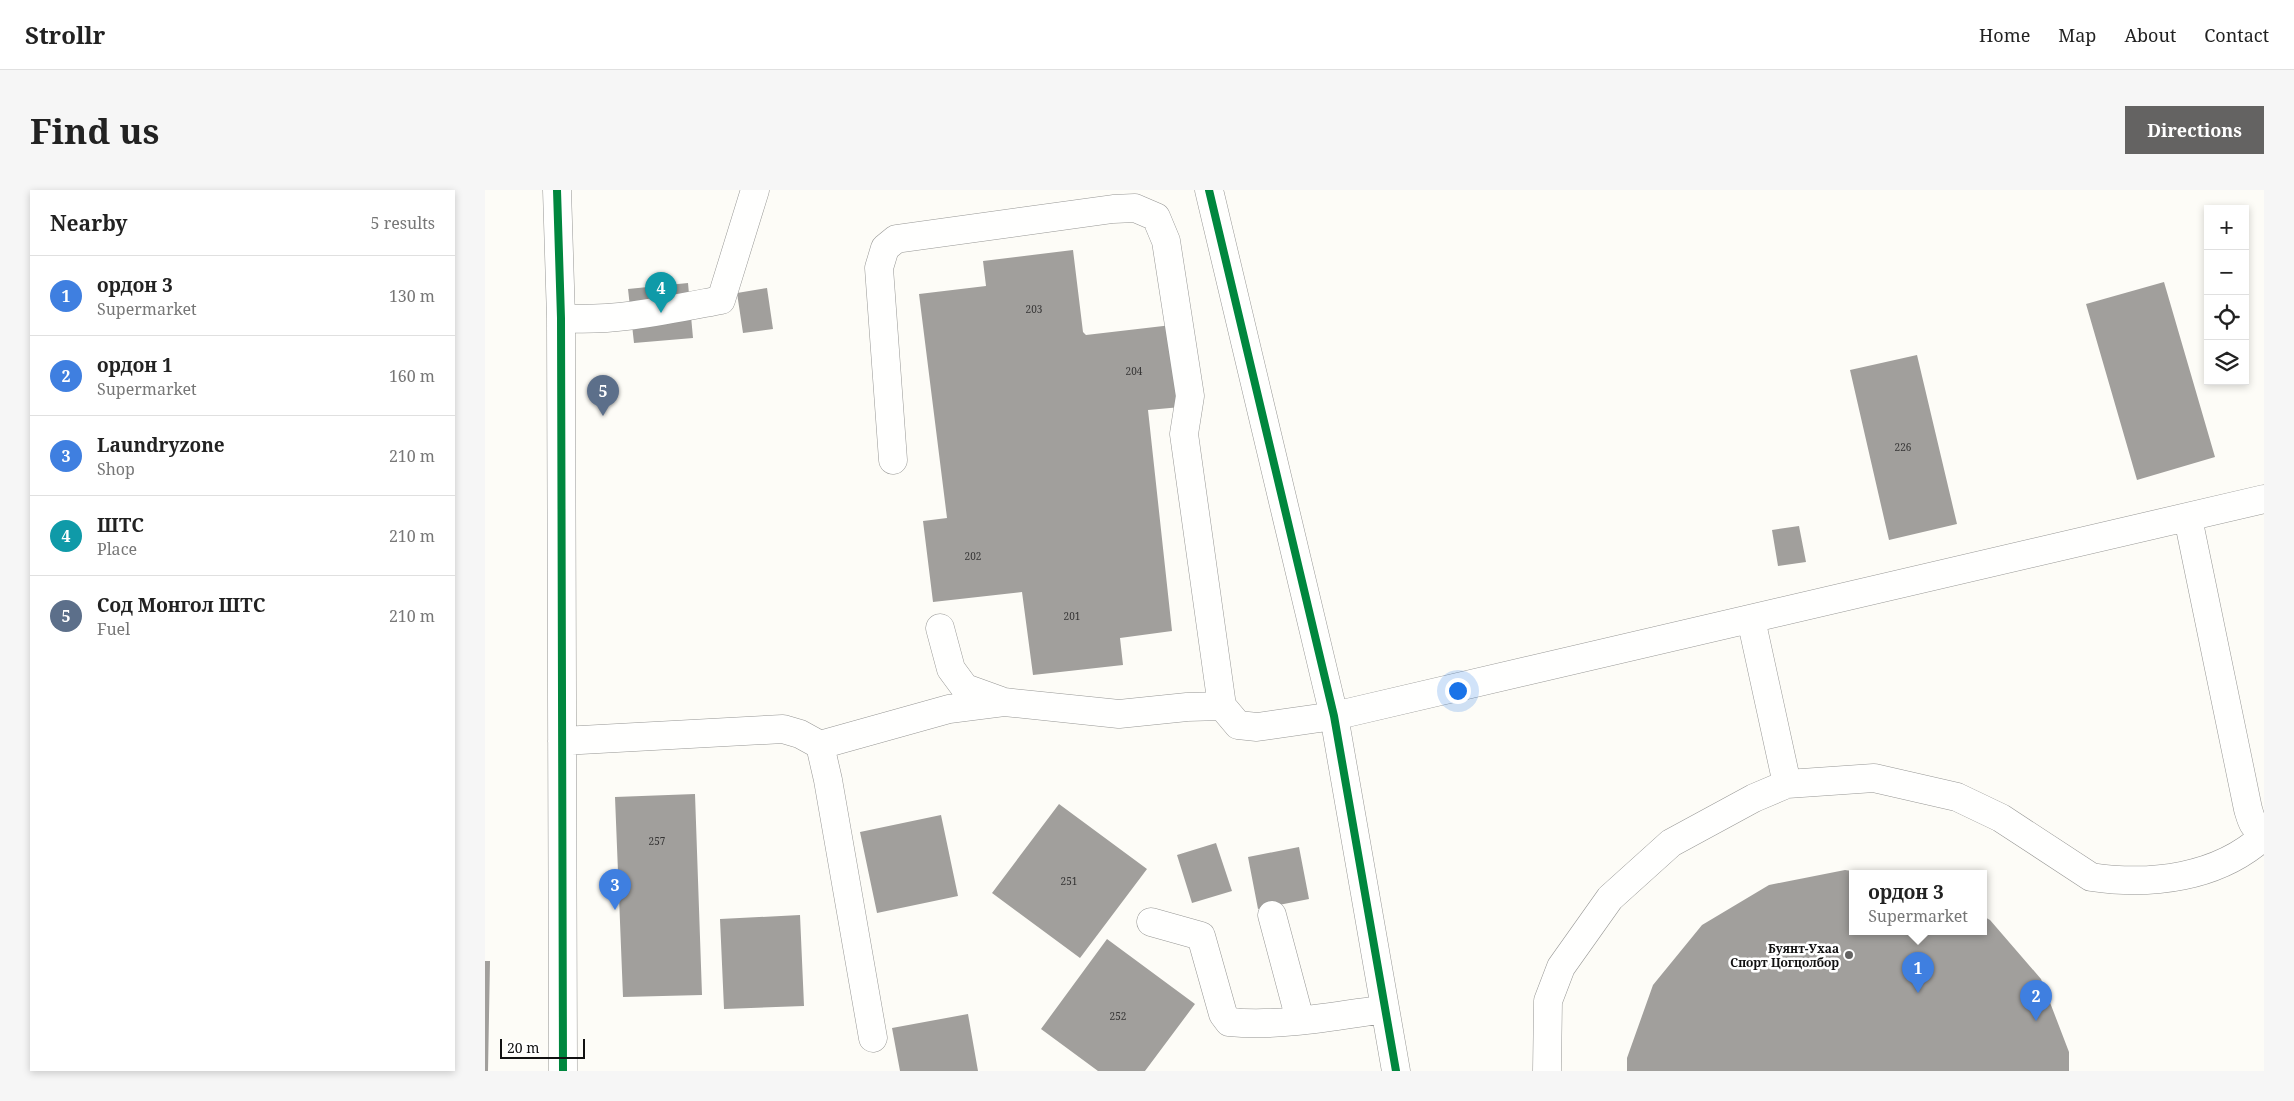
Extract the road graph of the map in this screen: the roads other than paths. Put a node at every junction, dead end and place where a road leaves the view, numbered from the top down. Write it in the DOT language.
graph roads {
  1 [pos="557,190"];
  2 [pos="755,190"];
  3 [pos="1209,190"];
  4 [pos="561,318"];
  5 [pos="893,460"];
  6 [pos="2264,500"];
  7 [pos="2188,518"];
  8 [pos="1751,619"];
  9 [pos="940,628"];
  10 [pos="1004,702"];
  11 [pos="1222,706"];
  12 [pos="1333,716"];
  13 [pos="562,741"];
  14 [pos="820,745"];
  15 [pos="1787,784"];
  16 [pos="2264,834"];
  17 [pos="1272,915"];
  18 [pos="1151,922"];
  19 [pos="1385,1009"];
  20 [pos="1300,1020"];
  21 [pos="873,1038"];
  22 [pos="563,1071"];
  23 [pos="1396,1071"];
  24 [pos="1547,1071"];
  1 -- 4 [label="street"];
  2 -- 4 [label="street"];
  3 -- 12 [label="street"];
  4 -- 13 [label="street"];
  5 -- 11 [label="street"];
  6 -- 7 [label="street"];
  7 -- 8 [label="street"];
  7 -- 16 [label="street"];
  8 -- 12 [label="street"];
  8 -- 15 [label="street"];
  9 -- 10 [label="street"];
  10 -- 11 [label="street"];
  10 -- 14 [label="street"];
  11 -- 12 [label="street"];
  12 -- 19 [label="street"];
  13 -- 14 [label="street"];
  13 -- 22 [label="street"];
  14 -- 21 [label="street"];
  15 -- 16 [label="street"];
  15 -- 24 [label="street"];
  17 -- 20 [label="street"];
  18 -- 20 [label="street"];
  19 -- 20 [label="street"];
  19 -- 23 [label="street"];
}
